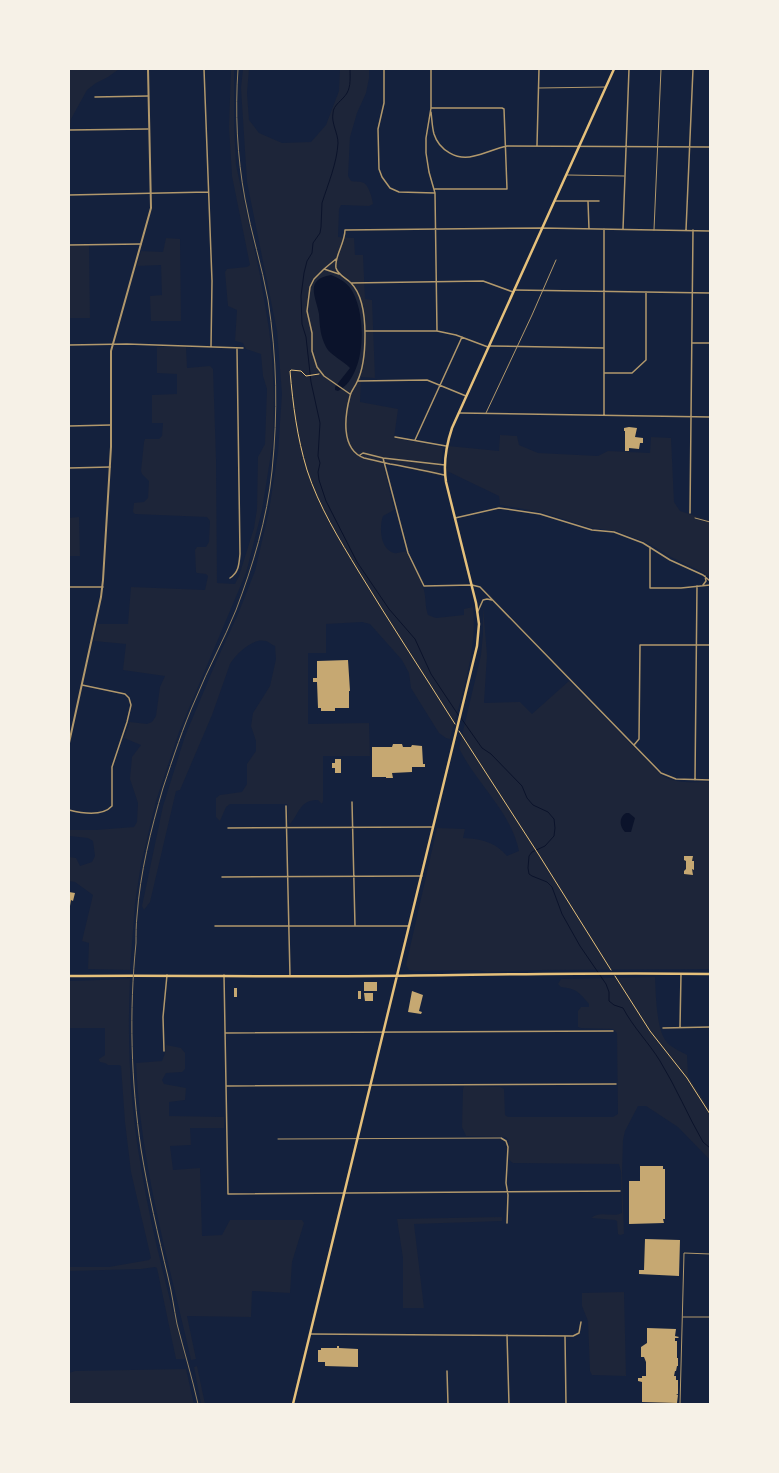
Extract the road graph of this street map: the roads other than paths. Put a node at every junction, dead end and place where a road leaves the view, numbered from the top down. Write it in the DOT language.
graph roads {
  1 [pos="148,69"];
  2 [pos="204,69"];
  3 [pos="384,69"];
  4 [pos="430,69"];
  5 [pos="539,69"];
  6 [pos="614,69"];
  7 [pos="629,69"];
  8 [pos="661,69"];
  9 [pos="693,69"];
  10 [pos="606,87"];
  11 [pos="538,88"];
  12 [pos="148,96"];
  13 [pos="94,97"];
  14 [pos="431,108"];
  15 [pos="431,112"];
  16 [pos="148,129"];
  17 [pos="69,130"];
  18 [pos="506,146"];
  19 [pos="537,146"];
  20 [pos="579,146"];
  21 [pos="626,146"];
  22 [pos="657,147"];
  23 [pos="690,147"];
  24 [pos="710,147"];
  25 [pos="566,175"];
  26 [pos="625,176"];
  27 [pos="435,189"];
  28 [pos="208,192"];
  29 [pos="435,193"];
  30 [pos="150,194"];
  31 [pos="69,195"];
  32 [pos="554,201"];
  33 [pos="588,201"];
  34 [pos="599,201"];
  35 [pos="542,228"];
  36 [pos="436,229"];
  37 [pos="589,229"];
  38 [pos="604,229"];
  39 [pos="623,229"];
  40 [pos="654,230"];
  41 [pos="686,230"];
  42 [pos="693,230"];
  43 [pos="710,231"];
  44 [pos="141,244"];
  45 [pos="69,245"];
  46 [pos="338,258"];
  47 [pos="556,260"];
  48 [pos="324,269"];
  49 [pos="339,274"];
  50 [pos="436,282"];
  51 [pos="351,283"];
  52 [pos="513,291"];
  53 [pos="542,291"];
  54 [pos="604,292"];
  55 [pos="646,292"];
  56 [pos="693,293"];
  57 [pos="710,293"];
  58 [pos="365,331"];
  59 [pos="437,331"];
  60 [pos="462,337"];
  61 [pos="692,343"];
  62 [pos="710,343"];
  63 [pos="69,344"];
  64 [pos="113,344"];
  65 [pos="211,347"];
  66 [pos="488,347"];
  67 [pos="517,347"];
  68 [pos="238,348"];
  69 [pos="243,348"];
  70 [pos="604,348"];
  71 [pos="604,374"];
  72 [pos="358,381"];
  73 [pos="440,385"];
  74 [pos="350,394"];
  75 [pos="466,396"];
  76 [pos="459,413"];
  77 [pos="486,414"];
  78 [pos="604,416"];
  79 [pos="691,417"];
  80 [pos="710,418"];
  81 [pos="111,425"];
  82 [pos="69,426"];
  83 [pos="395,437"];
  84 [pos="415,440"];
  85 [pos="446,446"];
  86 [pos="360,455"];
  87 [pos="383,458"];
  88 [pos="384,462"];
  89 [pos="444,465"];
  90 [pos="110,467"];
  91 [pos="69,468"];
  92 [pos="445,475"];
  93 [pos="690,513"];
  94 [pos="455,518"];
  95 [pos="695,518"];
  96 [pos="710,522"];
  97 [pos="650,547"];
  98 [pos="705,576"];
  99 [pos="230,578"];
  100 [pos="710,581"];
  101 [pos="472,585"];
  102 [pos="710,585"];
  103 [pos="697,586"];
  104 [pos="700,586"];
  105 [pos="69,587"];
  106 [pos="103,587"];
  107 [pos="492,600"];
  108 [pos="478,612"];
  109 [pos="696,645"];
  110 [pos="710,645"];
  111 [pos="82,685"];
  112 [pos="69,744"];
  113 [pos="634,746"];
  114 [pos="695,780"];
  115 [pos="710,780"];
  116 [pos="352,802"];
  117 [pos="286,806"];
  118 [pos="69,810"];
  119 [pos="287,827"];
  120 [pos="434,827"];
  121 [pos="228,828"];
  122 [pos="353,828"];
  123 [pos="354,876"];
  124 [pos="422,876"];
  125 [pos="222,877"];
  126 [pos="288,877"];
  127 [pos="216,926"];
  128 [pos="356,926"];
  129 [pos="410,926"];
  130 [pos="289,927"];
  131 [pos="681,974"];
  132 [pos="710,974"];
  133 [pos="167,975"];
  134 [pos="224,975"];
  135 [pos="69,976"];
  136 [pos="290,976"];
  137 [pos="398,976"];
  138 [pos="710,1026"];
  139 [pos="680,1027"];
  140 [pos="663,1028"];
  141 [pos="613,1031"];
  142 [pos="384,1032"];
  143 [pos="225,1033"];
  144 [pos="164,1051"];
  145 [pos="616,1084"];
  146 [pos="371,1085"];
  147 [pos="226,1086"];
  148 [pos="501,1138"];
  149 [pos="278,1139"];
  150 [pos="358,1139"];
  151 [pos="620,1191"];
  152 [pos="507,1192"];
  153 [pos="345,1193"];
  154 [pos="507,1223"];
  155 [pos="710,1254"];
  156 [pos="682,1317"];
  157 [pos="710,1317"];
  158 [pos="581,1322"];
  159 [pos="310,1334"];
  160 [pos="507,1335"];
  161 [pos="565,1336"];
  162 [pos="447,1371"];
  163 [pos="293,1404"];
  164 [pos="448,1404"];
  165 [pos="509,1404"];
  166 [pos="566,1404"];
  167 [pos="680,1404"];
  1 -- 12 [label="street"];
  2 -- 28 [label="street"];
  3 -- 29 [label="street"];
  4 -- 14 [label="street"];
  5 -- 11 [label="street"];
  6 -- 10 [label="main road"];
  7 -- 21 [label="street"];
  8 -- 22 [label="lane"];
  9 -- 23 [label="street"];
  10 -- 11 [label="lane"];
  10 -- 20 [label="main road"];
  11 -- 19 [label="street"];
  12 -- 13 [label="street"];
  12 -- 16 [label="street"];
  14 -- 15 [label="street"];
  14 -- 18 [label="street"];
  15 -- 18 [label="street"];
  15 -- 27 [label="street"];
  16 -- 17 [label="street"];
  16 -- 30 [label="street"];
  18 -- 19 [label="street"];
  18 -- 27 [label="street"];
  19 -- 20 [label="street"];
  20 -- 21 [label="street"];
  20 -- 25 [label="main road"];
  21 -- 22 [label="street"];
  21 -- 26 [label="street"];
  22 -- 23 [label="street"];
  22 -- 40 [label="lane"];
  23 -- 24 [label="street"];
  23 -- 41 [label="street"];
  25 -- 26 [label="lane"];
  25 -- 32 [label="main road"];
  26 -- 39 [label="street"];
  27 -- 29 [label="street"];
  28 -- 30 [label="street"];
  28 -- 65 [label="street"];
  29 -- 36 [label="street"];
  30 -- 31 [label="street"];
  30 -- 44 [label="street"];
  32 -- 33 [label="street"];
  32 -- 35 [label="main road"];
  33 -- 34 [label="street"];
  33 -- 37 [label="street"];
  35 -- 36 [label="street"];
  35 -- 37 [label="street"];
  35 -- 52 [label="main road"];
  36 -- 46 [label="street"];
  36 -- 50 [label="street"];
  37 -- 38 [label="street"];
  38 -- 39 [label="street"];
  38 -- 54 [label="street"];
  39 -- 40 [label="street"];
  40 -- 41 [label="street"];
  41 -- 42 [label="street"];
  42 -- 43 [label="street"];
  42 -- 56 [label="street"];
  44 -- 45 [label="street"];
  44 -- 64 [label="street"];
  46 -- 48 [label="street"];
  46 -- 49 [label="street"];
  47 -- 53 [label="lane"];
  48 -- 49 [label="street"];
  48 -- 74 [label="street"];
  49 -- 51 [label="street"];
  50 -- 51 [label="street"];
  50 -- 52 [label="street"];
  50 -- 59 [label="street"];
  51 -- 58 [label="street"];
  52 -- 53 [label="street"];
  52 -- 66 [label="main road"];
  53 -- 54 [label="street"];
  53 -- 67 [label="lane"];
  54 -- 55 [label="street"];
  54 -- 70 [label="street"];
  55 -- 56 [label="street"];
  55 -- 71 [label="street"];
  56 -- 57 [label="street"];
  56 -- 61 [label="street"];
  58 -- 59 [label="street"];
  58 -- 72 [label="street"];
  59 -- 60 [label="street"];
  60 -- 66 [label="street"];
  60 -- 73 [label="street"];
  61 -- 62 [label="street"];
  61 -- 79 [label="street"];
  63 -- 64 [label="street"];
  64 -- 65 [label="street"];
  64 -- 81 [label="street"];
  65 -- 68 [label="street"];
  66 -- 67 [label="street"];
  66 -- 75 [label="main road"];
  67 -- 70 [label="street"];
  67 -- 77 [label="lane"];
  68 -- 69 [label="street"];
  68 -- 99 [label="street"];
  70 -- 71 [label="street"];
  71 -- 78 [label="street"];
  72 -- 73 [label="street"];
  72 -- 74 [label="street"];
  73 -- 75 [label="street"];
  73 -- 84 [label="street"];
  74 -- 86 [label="street"];
  75 -- 76 [label="main road"];
  76 -- 77 [label="street"];
  76 -- 85 [label="main road"];
  77 -- 78 [label="street"];
  78 -- 79 [label="street"];
  79 -- 80 [label="street"];
  79 -- 93 [label="street"];
  81 -- 82 [label="street"];
  81 -- 90 [label="street"];
  83 -- 84 [label="street"];
  84 -- 85 [label="street"];
  85 -- 89 [label="main road"];
  86 -- 87 [label="street"];
  86 -- 88 [label="street"];
  87 -- 88 [label="street"];
  87 -- 89 [label="street"];
  88 -- 92 [label="street"];
  88 -- 101 [label="street"];
  89 -- 92 [label="main road"];
  90 -- 91 [label="street"];
  90 -- 106 [label="street"];
  92 -- 94 [label="main road"];
  94 -- 97 [label="street"];
  94 -- 101 [label="main road"];
  95 -- 96 [label="lane"];
  97 -- 98 [label="street"];
  97 -- 103 [label="street"];
  98 -- 100 [label="street"];
  98 -- 104 [label="street"];
  101 -- 107 [label="street"];
  101 -- 108 [label="main road"];
  102 -- 104 [label="street"];
  103 -- 104 [label="street"];
  103 -- 109 [label="street"];
  105 -- 106 [label="street"];
  106 -- 111 [label="street"];
  107 -- 108 [label="street"];
  107 -- 113 [label="street"];
  108 -- 120 [label="main road"];
  109 -- 110 [label="street"];
  109 -- 113 [label="street"];
  109 -- 114 [label="street"];
  111 -- 112 [label="street"];
  111 -- 118 [label="street"];
  113 -- 114 [label="street"];
  114 -- 115 [label="street"];
  116 -- 122 [label="street"];
  117 -- 119 [label="street"];
  119 -- 121 [label="street"];
  119 -- 122 [label="street"];
  119 -- 126 [label="street"];
  120 -- 122 [label="street"];
  120 -- 124 [label="main road"];
  122 -- 123 [label="street"];
  123 -- 124 [label="street"];
  123 -- 126 [label="street"];
  123 -- 128 [label="street"];
  124 -- 129 [label="main road"];
  125 -- 126 [label="street"];
  126 -- 130 [label="street"];
  127 -- 130 [label="street"];
  128 -- 129 [label="street"];
  128 -- 130 [label="street"];
  129 -- 137 [label="main road"];
  130 -- 136 [label="street"];
  131 -- 132 [label="main road"];
  131 -- 137 [label="main road"];
  131 -- 139 [label="street"];
  133 -- 134 [label="main road"];
  133 -- 135 [label="main road"];
  133 -- 144 [label="street"];
  134 -- 136 [label="main road"];
  134 -- 143 [label="street"];
  136 -- 137 [label="main road"];
  137 -- 142 [label="main road"];
  138 -- 139 [label="street"];
  139 -- 140 [label="street"];
  141 -- 142 [label="street"];
  142 -- 143 [label="street"];
  142 -- 146 [label="main road"];
  143 -- 147 [label="street"];
  145 -- 146 [label="street"];
  146 -- 147 [label="street"];
  146 -- 150 [label="main road"];
  147 -- 153 [label="street"];
  148 -- 150 [label="lane"];
  148 -- 152 [label="street"];
  149 -- 150 [label="lane"];
  150 -- 153 [label="main road"];
  151 -- 152 [label="street"];
  152 -- 153 [label="street"];
  152 -- 154 [label="street"];
  153 -- 159 [label="main road"];
  155 -- 156 [label="lane"];
  156 -- 157 [label="lane"];
  156 -- 167 [label="lane"];
  158 -- 161 [label="street"];
  159 -- 160 [label="street"];
  159 -- 163 [label="main road"];
  160 -- 161 [label="street"];
  160 -- 165 [label="street"];
  161 -- 166 [label="street"];
  162 -- 164 [label="street"];
}
